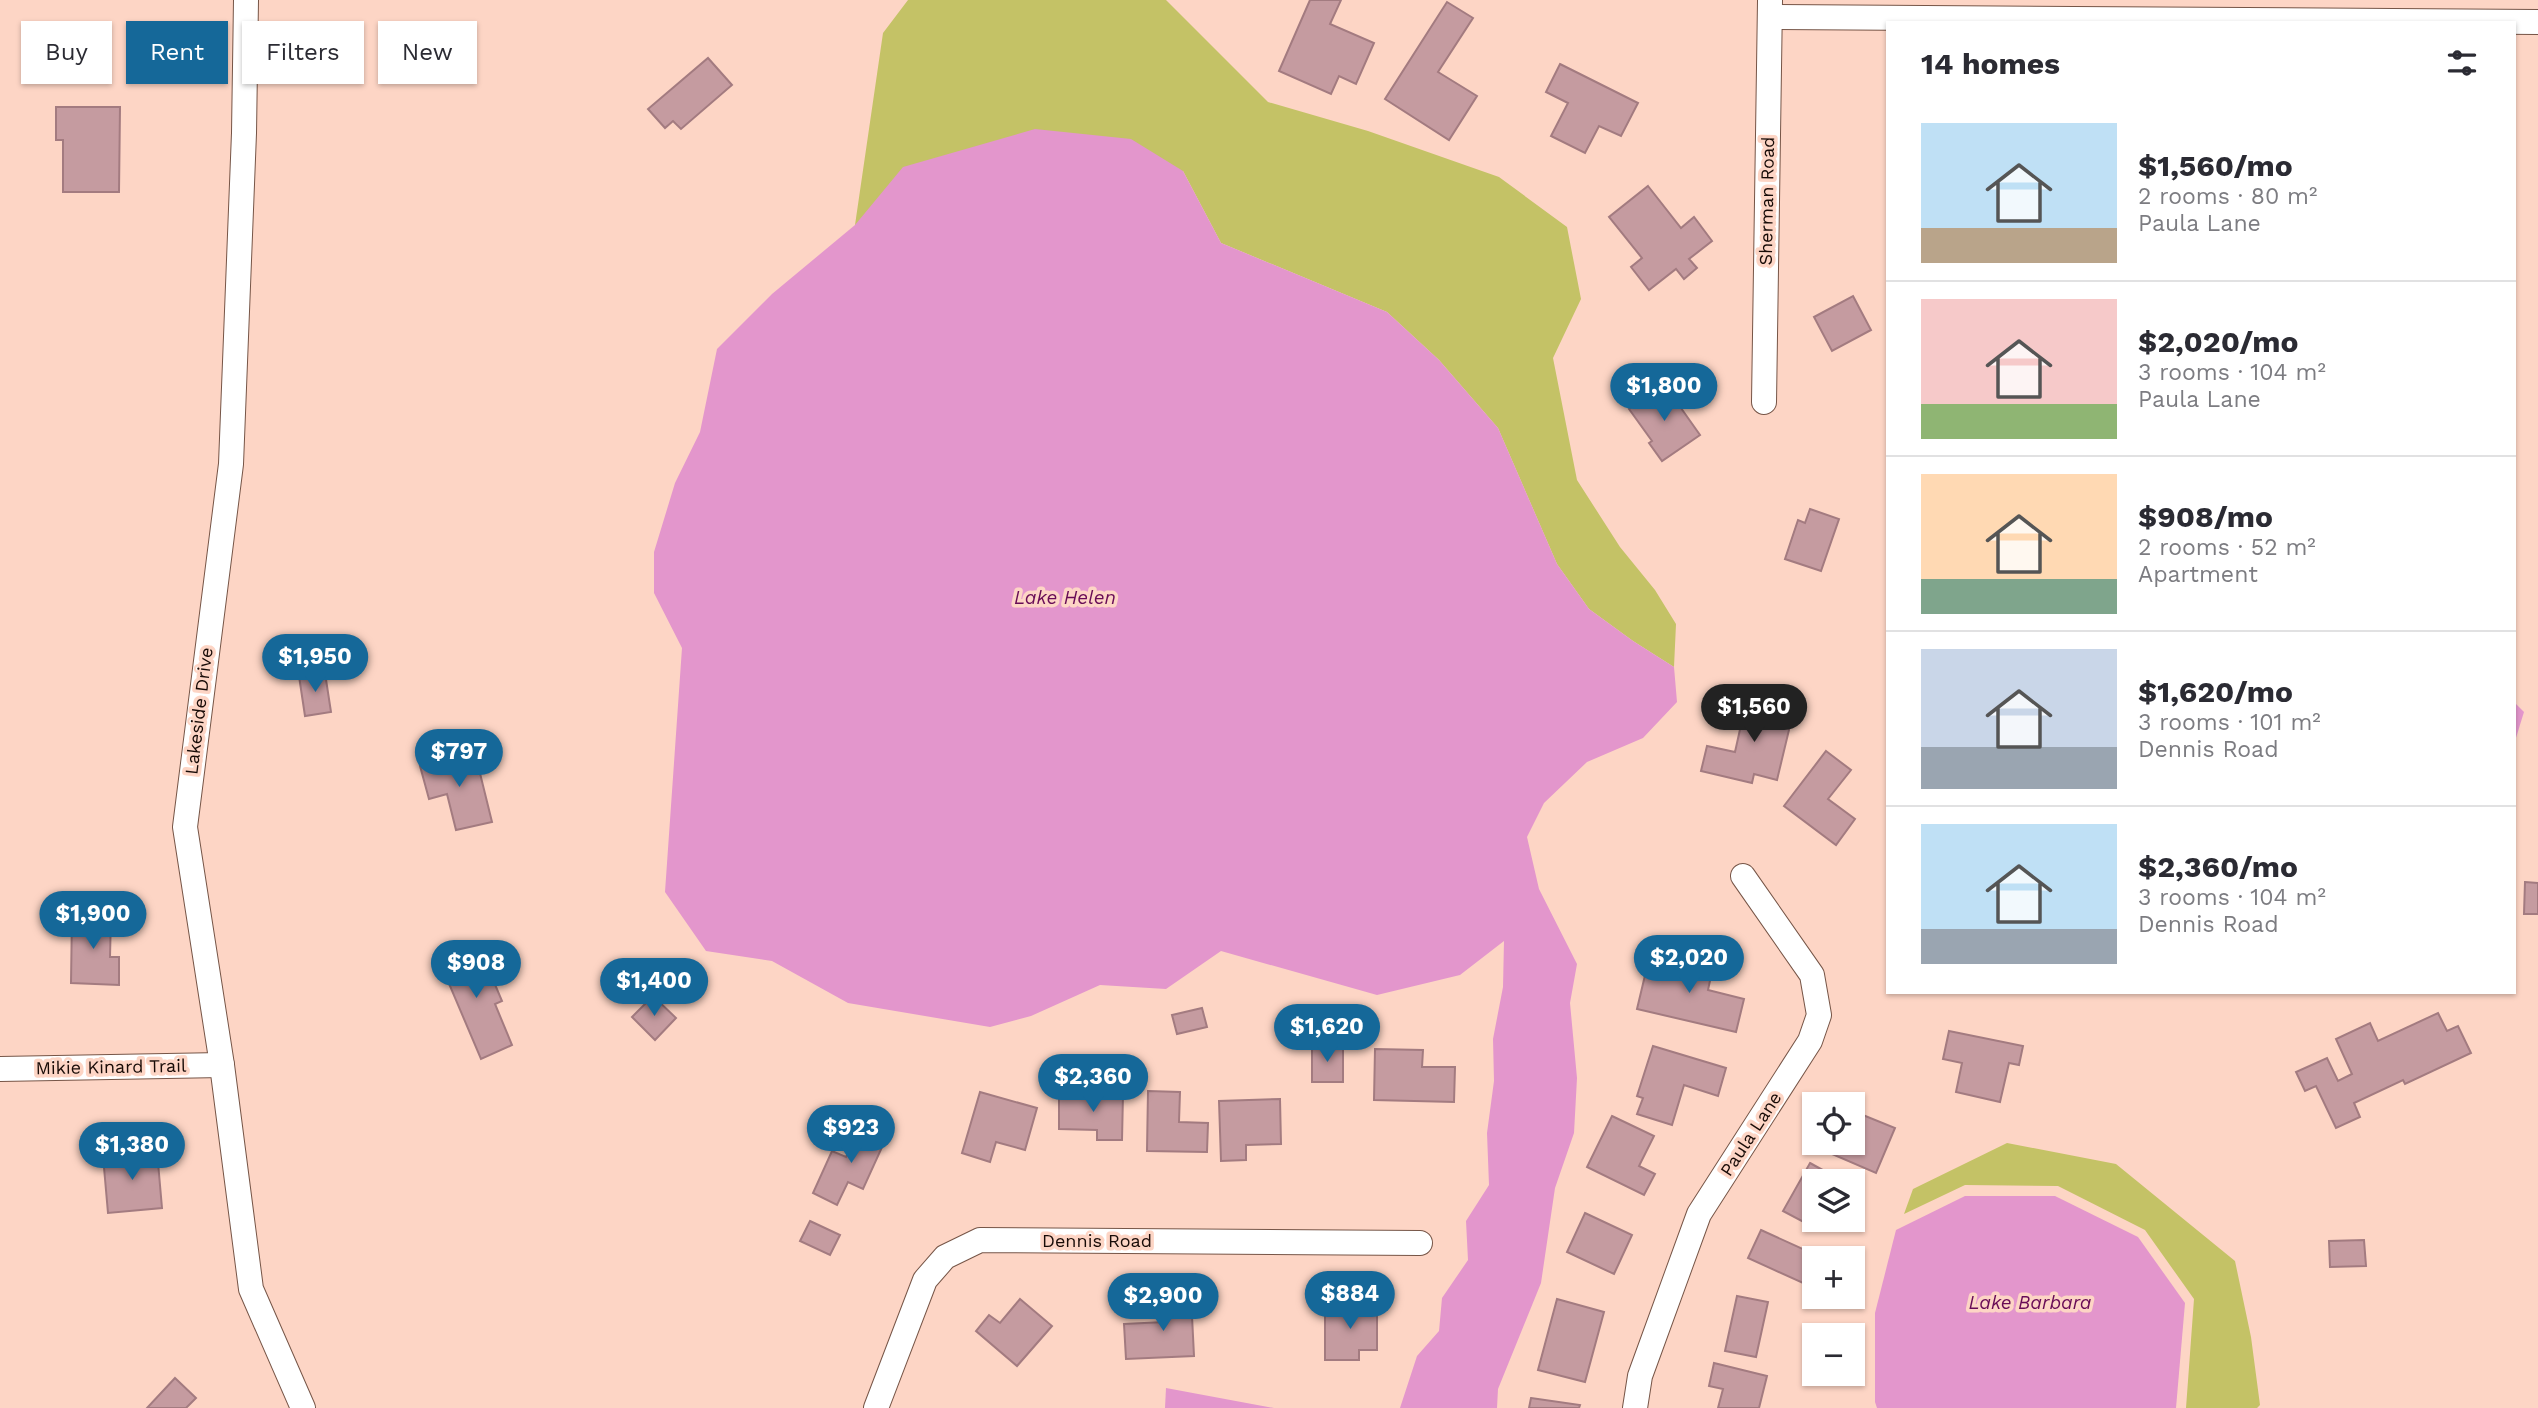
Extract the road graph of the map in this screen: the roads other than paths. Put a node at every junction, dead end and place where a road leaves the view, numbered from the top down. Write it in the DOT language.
graph roads {
  1 [pos="246,0"];
  2 [pos="1770,8"];
  3 [pos="2483,21"];
  4 [pos="2516,22"];
  5 [pos="2538,22"];
  6 [pos="1764,402"];
  7 [pos="1743,876"];
  8 [pos="222,1065"];
  9 [pos="0,1069"];
  10 [pos="1420,1243"];
  11 [pos="303,1408"];
  12 [pos="876,1408"];
  13 [pos="1635,1408"];
  1 -- 8 [label="street, Lakeside Drive"];
  2 -- 3 [label="street"];
  2 -- 6 [label="street, Sherman Road"];
  4 -- 5 [label="street"];
  7 -- 13 [label="street, Paula Lane"];
  8 -- 9 [label="street, Mikie Kinard Trail"];
  8 -- 11 [label="street, Lakeside Drive"];
  10 -- 12 [label="street, Dennis Road"];
}
